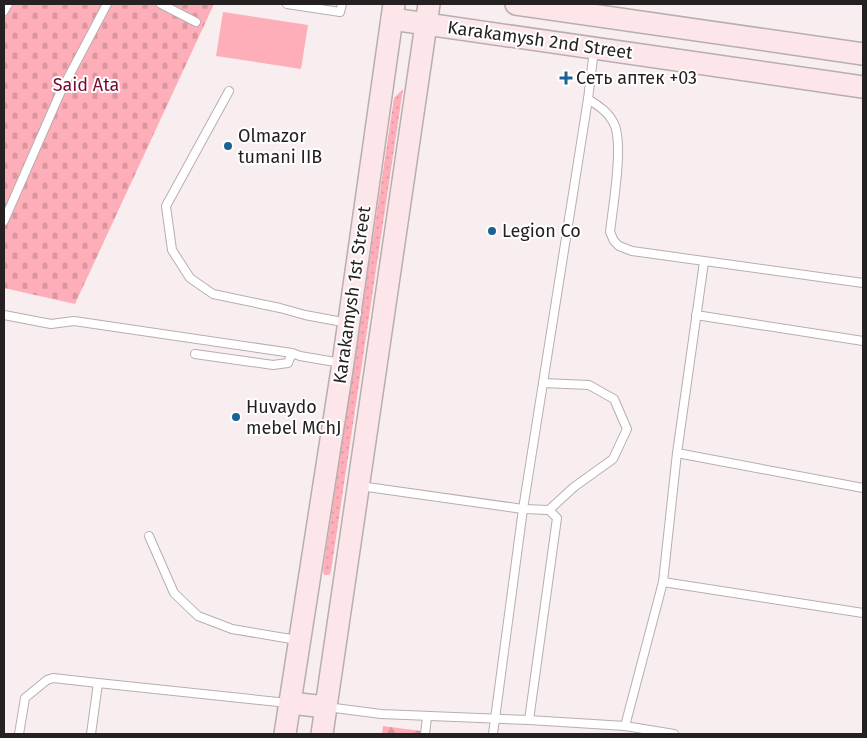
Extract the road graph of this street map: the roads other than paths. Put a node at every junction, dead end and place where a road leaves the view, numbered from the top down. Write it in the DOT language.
graph roads {
  1 [pos="8,4"];
  2 [pos="107,4"];
  3 [pos="161,4"];
  4 [pos="287,4"];
  5 [pos="342,4"];
  6 [pos="516,4"];
  7 [pos="394,8"];
  8 [pos="4,11"];
  9 [pos="427,14"];
  10 [pos="196,22"];
  11 [pos="594,48"];
  12 [pos="863,54"];
  13 [pos="863,87"];
  14 [pos="229,91"];
  15 [pos="588,99"];
  16 [pos="4,222"];
  17 [pos="704,262"];
  18 [pos="863,283"];
  19 [pos="4,315"];
  20 [pos="696,315"];
  21 [pos="348,323"];
  22 [pos="863,341"];
  23 [pos="292,353"];
  24 [pos="195,354"];
  25 [pos="342,363"];
  26 [pos="543,383"];
  27 [pos="677,453"];
  28 [pos="358,486"];
  29 [pos="863,488"];
  30 [pos="523,509"];
  31 [pos="549,510"];
  32 [pos="149,536"];
  33 [pos="663,582"];
  34 [pos="863,613"];
  35 [pos="299,640"];
  36 [pos="98,683"];
  37 [pos="290,703"];
  38 [pos="326,707"];
  39 [pos="427,717"];
  40 [pos="495,720"];
  41 [pos="529,720"];
  42 [pos="625,726"];
  43 [pos="19,734"];
  44 [pos="91,734"];
  45 [pos="285,734"];
  46 [pos="322,734"];
  47 [pos="425,734"];
  48 [pos="493,734"];
  49 [pos="674,734"];
  1 -- 8 [label="lane"];
  2 -- 16 [label="lane"];
  3 -- 10 [label="lane"];
  4 -- 5 [label="lane"];
  6 -- 12 [label="main road, Karakamysh 2nd Street"];
  7 -- 9 [label="main road, Karakamysh 2nd Street"];
  7 -- 21 [label="main road, Karakamysh 1st Street"];
  9 -- 11 [label="main road, Karakamysh 2nd Street"];
  9 -- 28 [label="main road, Karakamysh 1st Street"];
  11 -- 13 [label="main road, Karakamysh 2nd Street"];
  11 -- 15 [label="lane"];
  14 -- 21 [label="lane"];
  15 -- 17 [label="lane"];
  15 -- 26 [label="lane"];
  17 -- 18 [label="lane"];
  17 -- 20 [label="lane"];
  19 -- 23 [label="lane"];
  20 -- 22 [label="lane"];
  20 -- 27 [label="lane"];
  21 -- 25 [label="main road, Karakamysh 1st Street"];
  23 -- 24 [label="lane"];
  23 -- 25 [label="lane"];
  25 -- 35 [label="main road, Karakamysh 1st Street"];
  26 -- 30 [label="lane"];
  26 -- 31 [label="lane"];
  27 -- 29 [label="lane"];
  27 -- 33 [label="lane"];
  28 -- 30 [label="lane"];
  28 -- 38 [label="main road, Karakamysh 1st Street"];
  30 -- 31 [label="lane"];
  30 -- 40 [label="lane"];
  31 -- 41 [label="lane"];
  32 -- 35 [label="lane"];
  33 -- 34 [label="lane"];
  33 -- 42 [label="lane"];
  35 -- 37 [label="main road, Karakamysh 1st Street"];
  36 -- 37 [label="lane"];
  36 -- 43 [label="lane"];
  36 -- 44 [label="lane"];
  37 -- 38 [label="main road"];
  37 -- 45 [label="main road, Karakamysh 1st Street"];
  38 -- 39 [label="lane"];
  38 -- 46 [label="main road, Karakamysh 1st Street"];
  39 -- 40 [label="lane"];
  39 -- 47 [label="lane"];
  40 -- 41 [label="lane"];
  40 -- 48 [label="lane"];
  41 -- 42 [label="lane"];
  42 -- 49 [label="lane"];
}
